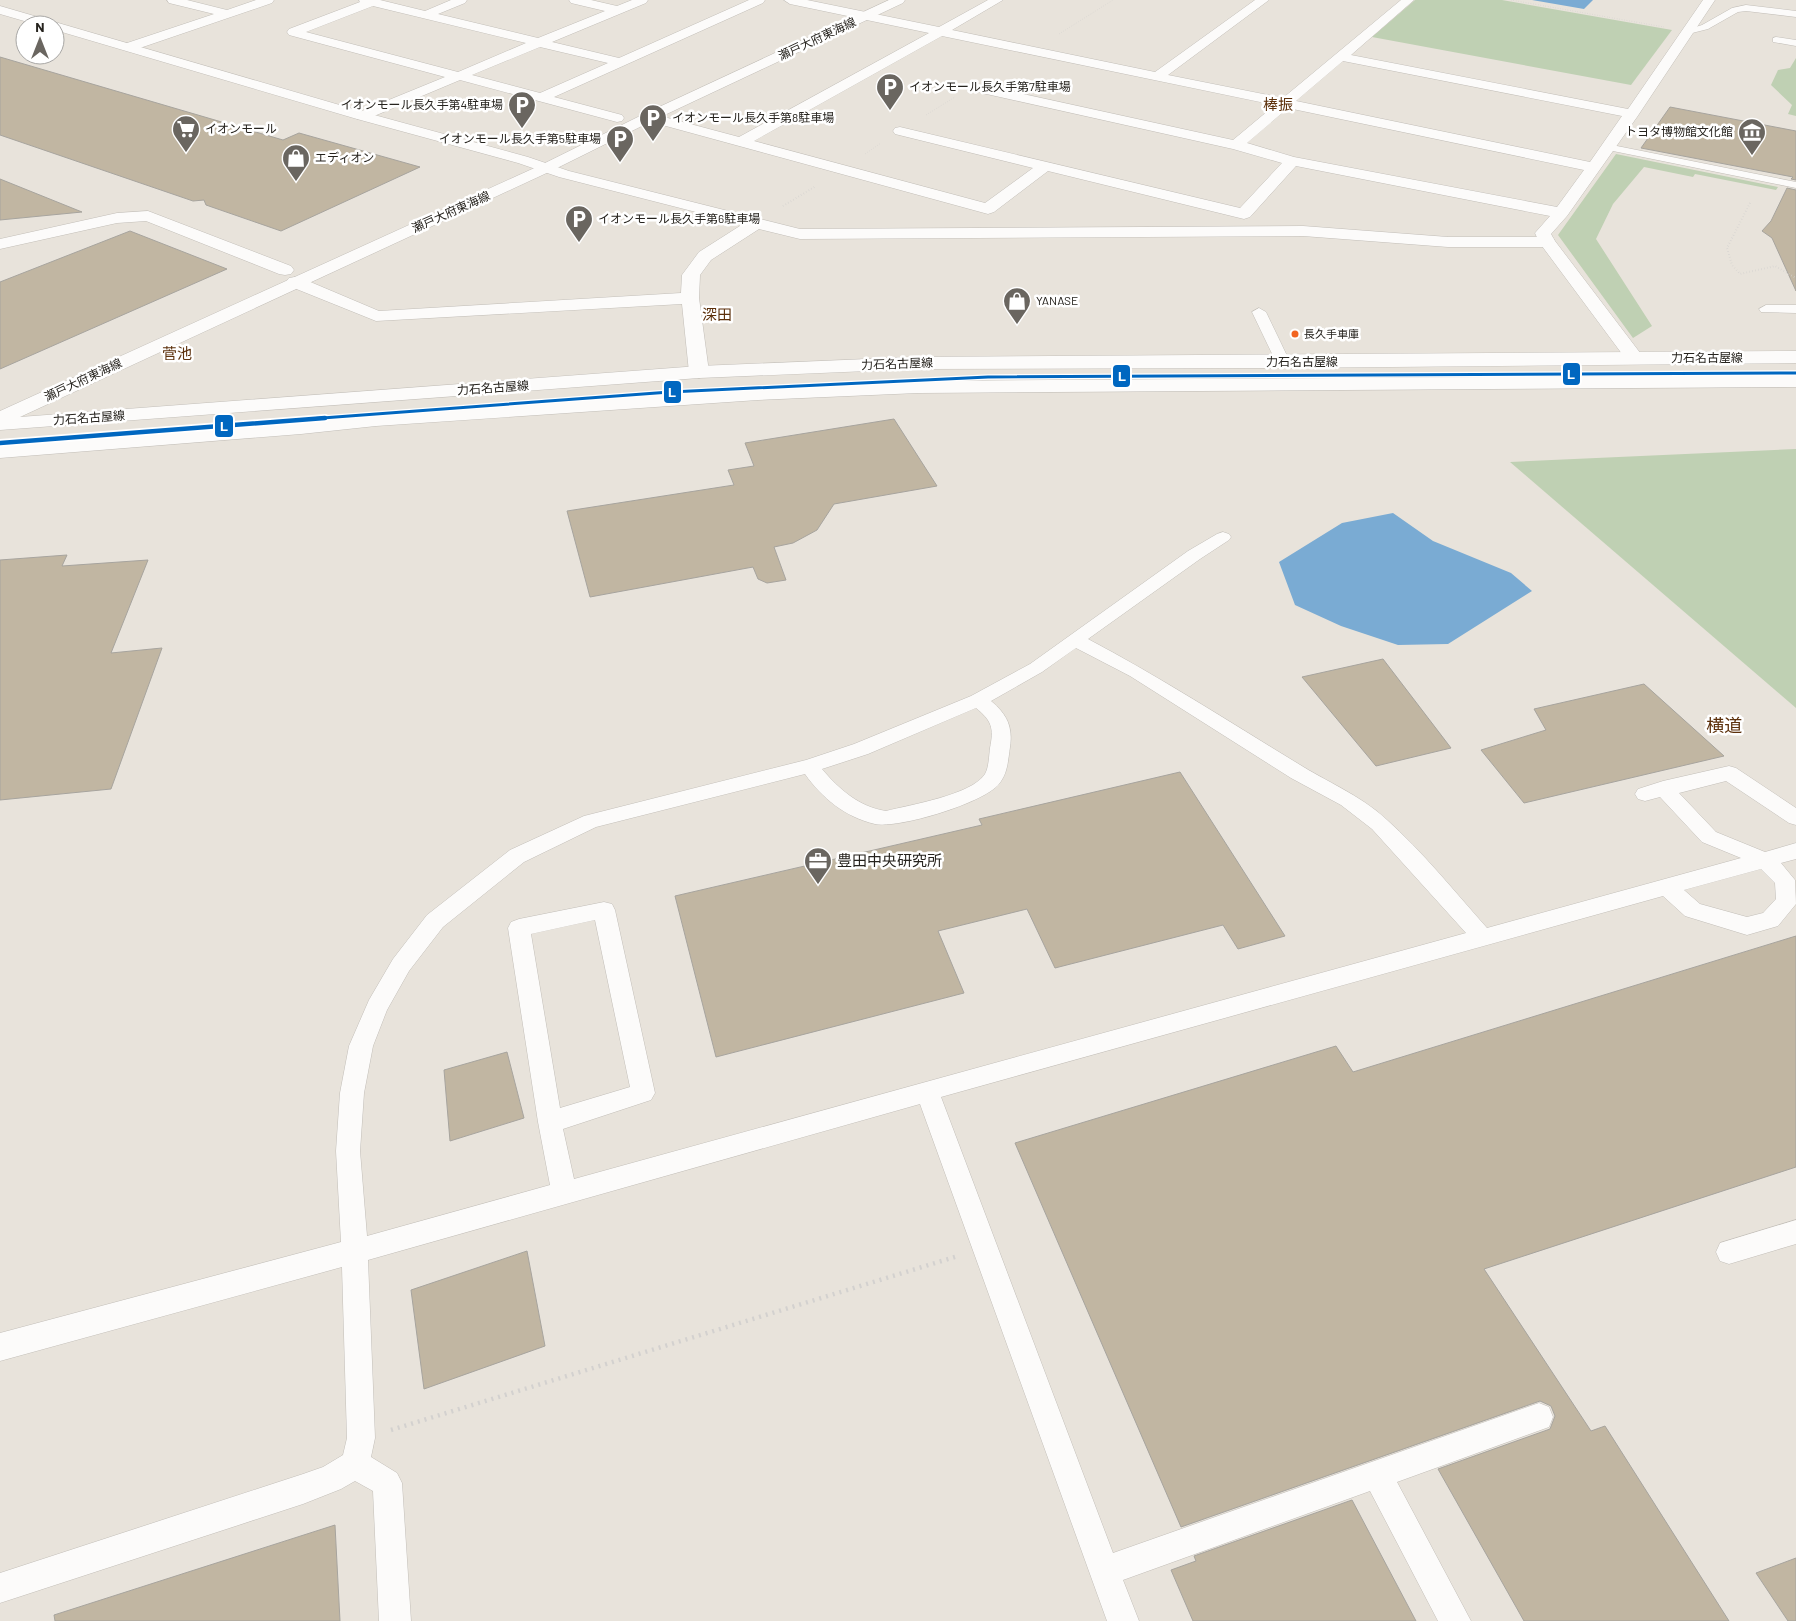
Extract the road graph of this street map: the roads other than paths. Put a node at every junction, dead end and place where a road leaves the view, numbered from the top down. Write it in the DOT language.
graph roads {
  1 [pos="173,0"];
  2 [pos="268,0"];
  3 [pos="461,0"];
  4 [pos="575,0"];
  5 [pos="642,0"];
  6 [pos="759,0"];
  7 [pos="790,0"];
  8 [pos="874,0"];
  9 [pos="899,0"];
  10 [pos="997,0"];
  11 [pos="1262,0"];
  12 [pos="1408,0"];
  13 [pos="1709,0"];
  14 [pos="369,1"];
  15 [pos="0,10"];
  16 [pos="618,10"];
  17 [pos="848,12"];
  18 [pos="228,14"];
  19 [pos="1796,14"];
  20 [pos="17,15"];
  21 [pos="426,15"];
  22 [pos="868,16"];
  23 [pos="65,29"];
  24 [pos="940,31"];
  25 [pos="1688,31"];
  26 [pos="1776,40"];
  27 [pos="540,42"];
  28 [pos="1796,43"];
  29 [pos="129,47"];
  30 [pos="1342,57"];
  31 [pos="619,62"];
  32 [pos="458,76"];
  33 [pos="1158,76"];
  34 [pos="973,87"];
  35 [pos="541,98"];
  36 [pos="1287,104"];
  37 [pos="1632,114"];
  38 [pos="362,116"];
  39 [pos="649,117"];
  40 [pos="618,118"];
  41 [pos="900,130"];
  42 [pos="741,142"];
  43 [pos="561,143"];
  44 [pos="1236,146"];
  45 [pos="1607,147"];
  46 [pos="544,151"];
  47 [pos="523,160"];
  48 [pos="1292,161"];
  49 [pos="1045,166"];
  50 [pos="1592,167"];
  51 [pos="546,168"];
  52 [pos="500,170"];
  53 [pos="1796,185"];
  54 [pos="1561,213"];
  55 [pos="758,222"];
  56 [pos="1547,242"];
  57 [pos="0,244"];
  58 [pos="302,262"];
  59 [pos="290,276"];
  60 [pos="268,278"];
  61 [pos="690,298"];
  62 [pos="1766,309"];
  63 [pos="1796,309"];
  64 [pos="1259,312"];
  65 [pos="1635,358"];
  66 [pos="1796,358"];
  67 [pos="1283,362"];
  68 [pos="699,372"];
  69 [pos="1796,382"];
  70 [pos="0,418"];
  71 [pos="0,424"];
  72 [pos="0,452"];
  73 [pos="1223,537"];
  74 [pos="1076,640"];
  75 [pos="978,700"];
  76 [pos="809,766"];
  77 [pos="1796,818"];
  78 [pos="1796,851"];
  79 [pos="1765,860"];
  80 [pos="1665,886"];
  81 [pos="1482,936"];
  82 [pos="926,1090"];
  83 [pos="550,1122"];
  84 [pos="564,1194"];
  85 [pos="1796,1232"];
  86 [pos="355,1250"];
  87 [pos="1729,1252"];
  88 [pos="0,1347"];
  89 [pos="1538,1417"];
  90 [pos="358,1451"];
  91 [pos="1377,1474"];
  92 [pos="1104,1571"];
  93 [pos="0,1588"];
  94 [pos="395,1621"];
  95 [pos="1123,1621"];
  96 [pos="1455,1621"];
  1 -- 18 [label="street"];
  2 -- 18 [label="street"];
  3 -- 21 [label="street"];
  4 -- 16 [label="street"];
  5 -- 16 [label="street"];
  6 -- 31 [label="street"];
  7 -- 17 [label="street"];
  8 -- 17 [label="street, 瀬戸大府東海線"];
  9 -- 22 [label="street, 瀬戸大府東海線"];
  10 -- 24 [label="street"];
  11 -- 33 [label="street"];
  12 -- 30 [label="street"];
  13 -- 25 [label="street"];
  14 -- 21 [label="street"];
  14 -- 32 [label="street"];
  15 -- 20 [label="street"];
  16 -- 27 [label="street"];
  17 -- 22 [label="street"];
  17 -- 40 [label="street, 瀬戸大府東海線"];
  18 -- 29 [label="street"];
  19 -- 25 [label="lane"];
  21 -- 27 [label="street"];
  22 -- 24 [label="street"];
  22 -- 39 [label="street, 瀬戸大府東海線"];
  23 -- 29 [label="street"];
  24 -- 33 [label="street"];
  24 -- 42 [label="street"];
  25 -- 37 [label="street"];
  26 -- 28 [label="lane"];
  27 -- 31 [label="street"];
  27 -- 32 [label="street"];
  29 -- 38 [label="street"];
  30 -- 36 [label="street"];
  30 -- 37 [label="street"];
  31 -- 35 [label="street"];
  32 -- 35 [label="street"];
  32 -- 38 [label="street"];
  33 -- 36 [label="street"];
  34 -- 44 [label="street"];
  35 -- 40 [label="street"];
  36 -- 44 [label="street"];
  36 -- 50 [label="street"];
  37 -- 45 [label="street"];
  38 -- 47 [label="street"];
  39 -- 42 [label="street"];
  39 -- 51 [label="street, 瀬戸大府東海線"];
  40 -- 43 [label="street, 瀬戸大府東海線"];
  41 -- 49 [label="street"];
  42 -- 49 [label="street"];
  44 -- 48 [label="street"];
  45 -- 50 [label="street"];
  45 -- 53 [label="lane"];
  46 -- 47 [label="street, 瀬戸大府東海線"];
  47 -- 51 [label="street"];
  47 -- 52 [label="street, 瀬戸大府東海線"];
  48 -- 49 [label="street"];
  48 -- 54 [label="street"];
  50 -- 54 [label="street"];
  51 -- 55 [label="street"];
  51 -- 59 [label="street, 瀬戸大府東海線"];
  54 -- 56 [label="street"];
  55 -- 56 [label="street"];
  55 -- 61 [label="street"];
  56 -- 65 [label="street"];
  57 -- 59 [label="street"];
  58 -- 59 [label="street, 瀬戸大府東海線"];
  59 -- 60 [label="street, 瀬戸大府東海線"];
  59 -- 61 [label="street"];
  59 -- 70 [label="street, 瀬戸大府東海線"];
  61 -- 68 [label="street"];
  62 -- 63 [label="lane"];
  64 -- 67 [label="lane"];
  65 -- 66 [label="street, 力石名古屋線"];
  65 -- 67 [label="street, 力石名古屋線"];
  67 -- 68 [label="street, 力石名古屋線"];
  68 -- 71 [label="street, 力石名古屋線"];
  69 -- 72 [label="street, 力石名古屋線"];
  73 -- 74 [label="lane"];
  74 -- 75 [label="lane"];
  74 -- 81 [label="lane"];
  75 -- 76 [label="lane"];
  75 -- 76 [label="lane"];
  76 -- 86 [label="lane"];
  77 -- 79 [label="lane"];
  78 -- 79 [label="lane"];
  79 -- 80 [label="lane"];
  79 -- 80 [label="lane"];
  80 -- 81 [label="lane"];
  81 -- 82 [label="lane"];
  82 -- 84 [label="lane"];
  82 -- 92 [label="lane"];
  83 -- 83 [label="lane"];
  83 -- 84 [label="lane"];
  84 -- 86 [label="lane"];
  85 -- 87 [label="lane"];
  86 -- 88 [label="lane"];
  86 -- 90 [label="lane"];
  89 -- 91 [label="lane"];
  90 -- 93 [label="lane"];
  90 -- 94 [label="lane"];
  91 -- 92 [label="lane"];
  91 -- 96 [label="lane"];
  92 -- 95 [label="lane"];
}
